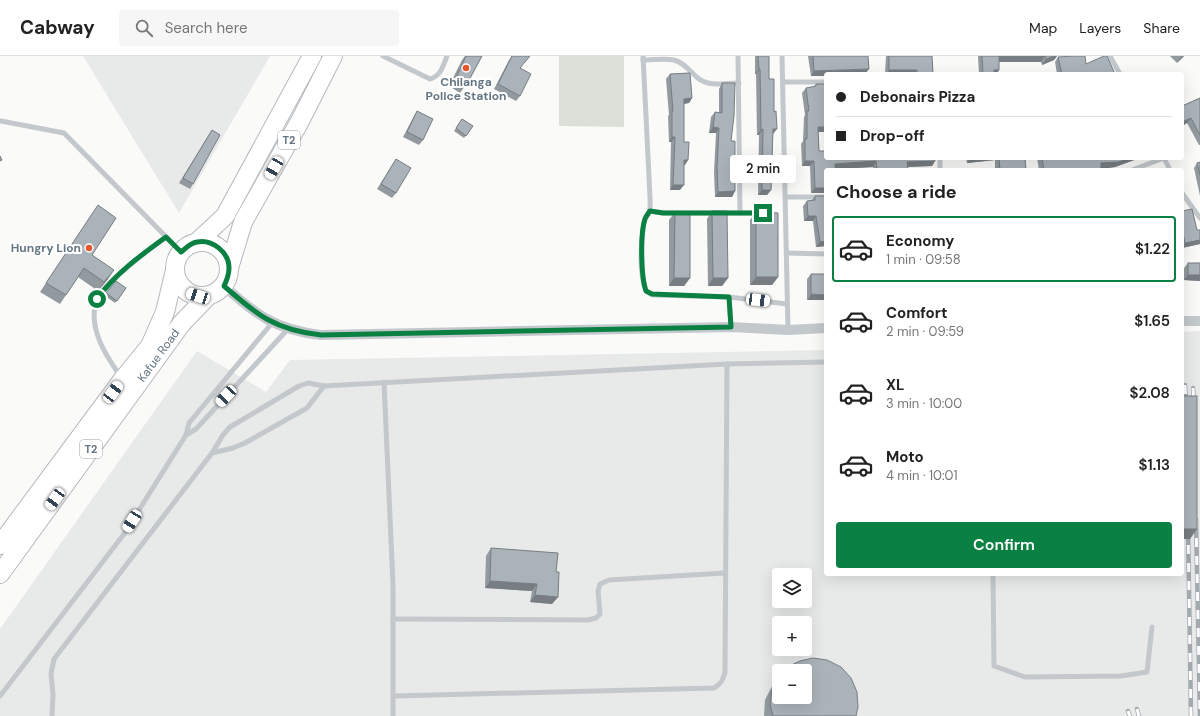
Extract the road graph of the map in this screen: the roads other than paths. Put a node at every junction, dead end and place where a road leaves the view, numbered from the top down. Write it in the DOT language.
graph roads {
  1 [pos="312,56"];
  2 [pos="333,56"];
  3 [pos="383,56"];
  4 [pos="447,56"];
  5 [pos="738,56"];
  6 [pos="782,56"];
  7 [pos="1117,56"];
  8 [pos="643,58"];
  9 [pos="1111,58"];
  10 [pos="1119,72"];
  11 [pos="783,82"];
  12 [pos="824,82"];
  13 [pos="739,83"];
  14 [pos="1,121"];
  15 [pos="1159,160"];
  16 [pos="1137,168"];
  17 [pos="1184,196"];
  18 [pos="786,197"];
  19 [pos="824,197"];
  20 [pos="650,211"];
  21 [pos="740,213"];
  22 [pos="768,214"];
  23 [pos="1200,218"];
  24 [pos="166,237"];
  25 [pos="196,242"];
  26 [pos="181,252"];
  27 [pos="787,253"];
  28 [pos="824,254"];
  29 [pos="229,268"];
  30 [pos="175,270"];
  31 [pos="224,286"];
  32 [pos="208,296"];
  33 [pos="729,297"];
  34 [pos="787,304"];
  35 [pos="1184,321"];
  36 [pos="1200,321"];
  37 [pos="272,323"];
  38 [pos="731,327"];
  39 [pos="824,328"];
  40 [pos="288,329"];
  41 [pos="788,330"];
  42 [pos="824,362"];
  43 [pos="727,364"];
  44 [pos="123,380"];
  45 [pos="384,382"];
  46 [pos="324,386"];
  47 [pos="186,434"];
  48 [pos="212,453"];
  49 [pos="0,545"];
  50 [pos="725,573"];
  51 [pos="0,574"];
  52 [pos="992,576"];
  53 [pos="393,619"];
  54 [pos="1152,627"];
  55 [pos="0,696"];
  56 [pos="394,696"];
  57 [pos="52,716"];
  58 [pos="393,716"];
  1 -- 25 [label="highway, T2"];
  2 -- 29 [label="highway, T2"];
  3 -- 4 [label="lane"];
  5 -- 13 [label="lane"];
  6 -- 11 [label="lane"];
  7 -- 9 [label="lane"];
  8 -- 13 [label="lane"];
  8 -- 20 [label="lane"];
  9 -- 10 [label="lane"];
  11 -- 12 [label="lane"];
  11 -- 18 [label="lane"];
  13 -- 21 [label="lane"];
  14 -- 24 [label="lane"];
  15 -- 16 [label="lane"];
  17 -- 23 [label="lane"];
  18 -- 19 [label="lane"];
  18 -- 27 [label="lane"];
  20 -- 21 [label="lane"];
  20 -- 33 [label="lane"];
  21 -- 22 [label="lane"];
  24 -- 26 [label="lane"];
  24 -- 44 [label="lane"];
  25 -- 26 [label="highway"];
  25 -- 29 [label="highway"];
  26 -- 30 [label="highway"];
  27 -- 28 [label="lane"];
  27 -- 34 [label="lane"];
  29 -- 31 [label="highway"];
  30 -- 32 [label="highway"];
  30 -- 44 [label="highway, Kafue Road / T2"];
  31 -- 32 [label="highway"];
  31 -- 37 [label="street"];
  32 -- 51 [label="highway, Kafue Road / T2"];
  33 -- 34 [label="lane"];
  33 -- 38 [label="lane"];
  34 -- 41 [label="lane"];
  35 -- 36 [label="street"];
  37 -- 40 [label="street"];
  37 -- 47 [label="lane"];
  38 -- 40 [label="street"];
  38 -- 41 [label="street"];
  39 -- 41 [label="street"];
  40 -- 47 [label="lane"];
  42 -- 43 [label="lane"];
  43 -- 45 [label="lane"];
  43 -- 50 [label="lane"];
  44 -- 49 [label="highway, Kafue Road / T2"];
  45 -- 46 [label="lane"];
  45 -- 53 [label="lane"];
  46 -- 48 [label="lane"];
  46 -- 48 [label="lane"];
  47 -- 55 [label="lane"];
  48 -- 57 [label="lane"];
  50 -- 53 [label="lane"];
  50 -- 56 [label="lane"];
  52 -- 54 [label="lane"];
  53 -- 56 [label="lane"];
  56 -- 58 [label="lane"];
}
